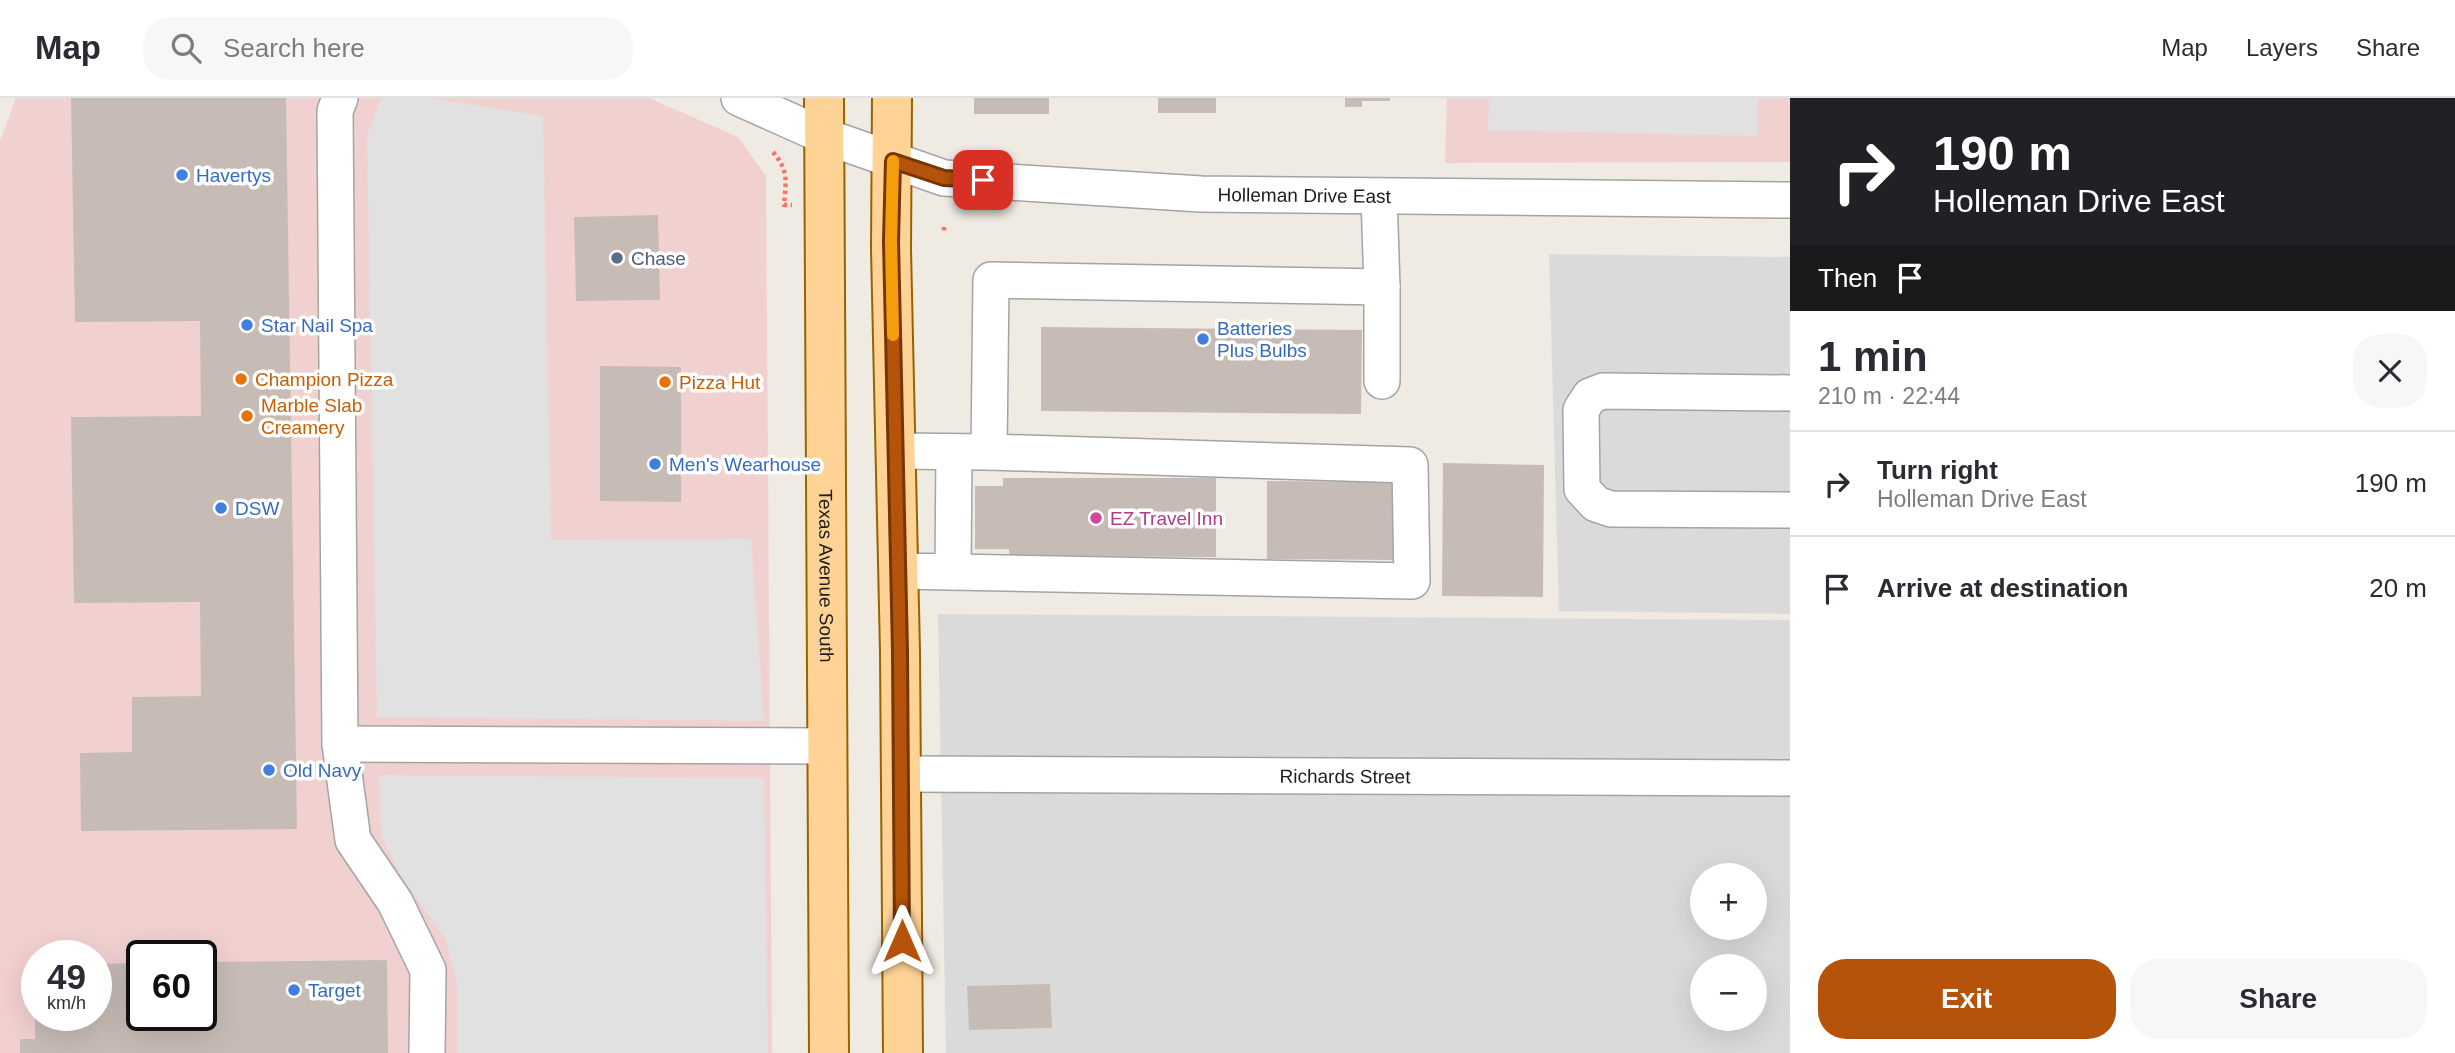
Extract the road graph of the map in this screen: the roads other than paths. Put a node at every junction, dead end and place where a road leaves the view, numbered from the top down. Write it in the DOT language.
graph roads {
  1 [pos="340,98"];
  2 [pos="739,98"];
  3 [pos="824,98"];
  4 [pos="892,98"];
  5 [pos="824,136"];
  6 [pos="893,161"];
  7 [pos="1379,196"];
  8 [pos="1790,200"];
  9 [pos="1382,287"];
  10 [pos="1382,381"];
  11 [pos="1790,393"];
  12 [pos="896,451"];
  13 [pos="954,452"];
  14 [pos="989,452"];
  15 [pos="1790,510"];
  16 [pos="898,570"];
  17 [pos="953,572"];
  18 [pos="340,744"];
  19 [pos="827,746"];
  20 [pos="901,774"];
  21 [pos="1790,778"];
  22 [pos="427,1053"];
  23 [pos="829,1053"];
  24 [pos="903,1053"];
  1 -- 18 [label="street"];
  2 -- 5 [label="street, Holleman Drive East"];
  3 -- 5 [label="main road, Texas Avenue South"];
  4 -- 6 [label="main road"];
  5 -- 6 [label="street, Holleman Drive East"];
  5 -- 19 [label="main road, Texas Avenue South"];
  6 -- 7 [label="street, Holleman Drive East"];
  6 -- 12 [label="main road"];
  7 -- 8 [label="street, Holleman Drive East"];
  7 -- 9 [label="street"];
  9 -- 10 [label="street"];
  9 -- 14 [label="street"];
  11 -- 15 [label="street"];
  12 -- 13 [label="street"];
  12 -- 16 [label="main road"];
  13 -- 14 [label="street"];
  13 -- 17 [label="street"];
  14 -- 17 [label="street"];
  16 -- 17 [label="street"];
  16 -- 20 [label="main road"];
  18 -- 19 [label="street"];
  18 -- 22 [label="street"];
  19 -- 23 [label="main road, Texas Avenue South"];
  20 -- 21 [label="street, Richards Street"];
  20 -- 24 [label="main road"];
}
